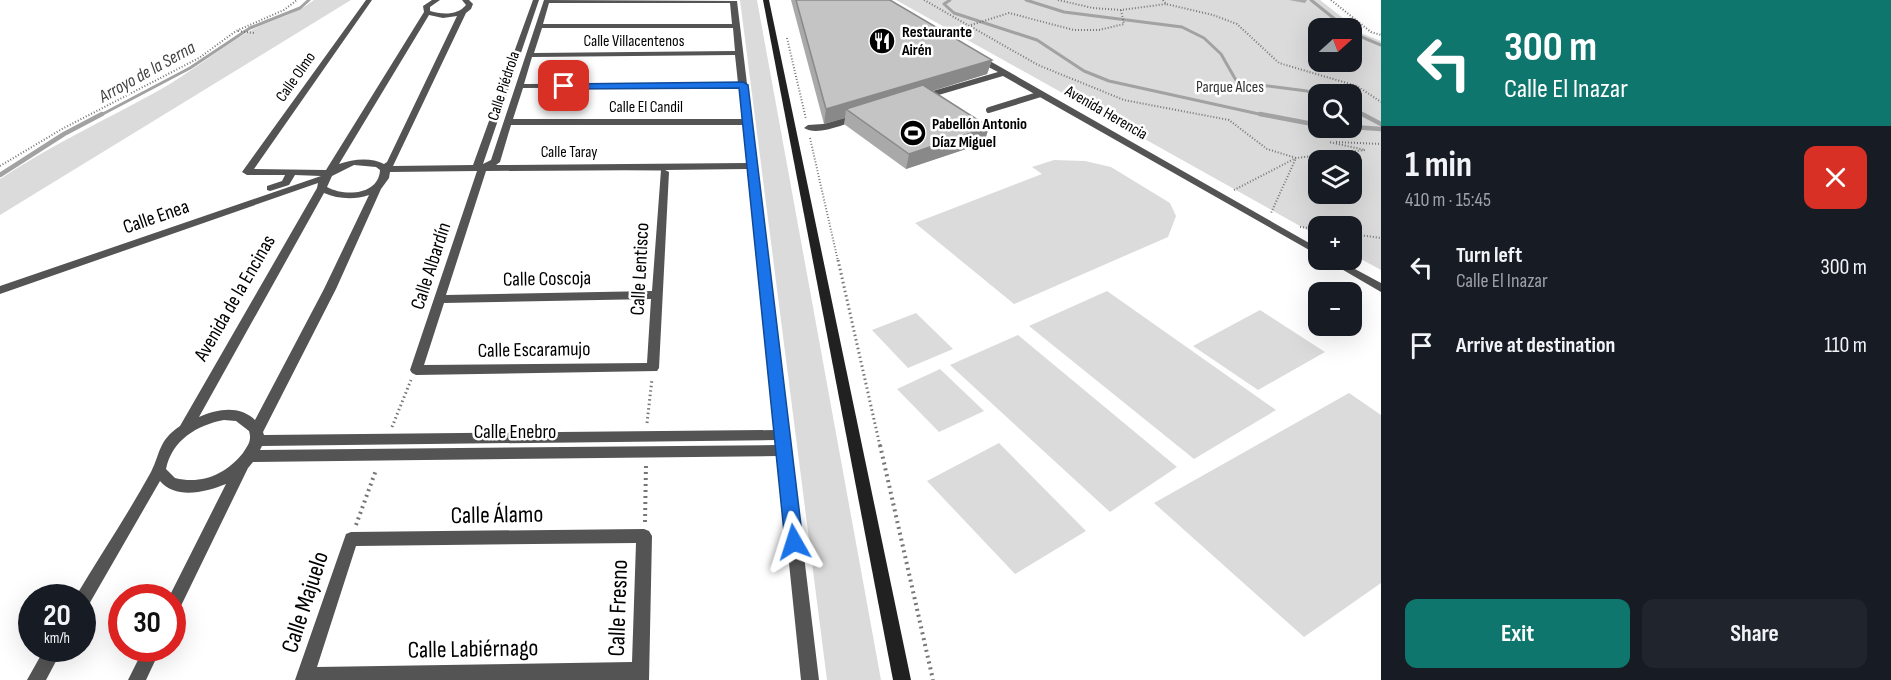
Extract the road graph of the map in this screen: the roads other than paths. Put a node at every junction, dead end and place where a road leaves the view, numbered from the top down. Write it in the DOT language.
graph roads {
  1 [pos="369,0"];
  2 [pos="435,0"];
  3 [pos="467,0"];
  4 [pos="536,0"];
  5 [pos="734,0"];
  6 [pos="766,0"];
  7 [pos="547,1"];
  8 [pos="463,11"];
  9 [pos="427,12"];
  10 [pos="539,26"];
  11 [pos="736,26"];
  12 [pos="965,50"];
  13 [pos="740,54"];
  14 [pos="530,55"];
  15 [pos="1004,73"];
  16 [pos="743,85"];
  17 [pos="520,87"];
  18 [pos="1041,94"];
  19 [pos="914,100"];
  20 [pos="989,110"];
  21 [pos="869,113"];
  22 [pos="508,122"];
  23 [pos="747,122"];
  24 [pos="808,128"];
  25 [pos="480,169"];
  26 [pos="753,169"];
  27 [pos="385,171"];
  28 [pos="292,172"];
  29 [pos="664,172"];
  30 [pos="326,177"];
  31 [pos="377,188"];
  32 [pos="1308,246"];
  33 [pos="1349,270"];
  34 [pos="0,282"];
  35 [pos="1381,288"];
  36 [pos="0,290"];
  37 [pos="656,295"];
  38 [pos="439,299"];
  39 [pos="653,368"];
  40 [pos="416,370"];
  41 [pos="185,429"];
  42 [pos="782,435"];
  43 [pos="257,436"];
  44 [pos="646,444"];
  45 [pos="783,450"];
  46 [pos="245,460"];
  47 [pos="159,470"];
  48 [pos="644,536"];
  49 [pos="351,539"];
  50 [pos="92,584"];
  51 [pos="183,584"];
  52 [pos="47,662"];
  53 [pos="146,662"];
  54 [pos="641,675"];
  55 [pos="305,678"];
  56 [pos="36,680"];
  57 [pos="137,680"];
  58 [pos="810,680"];
  59 [pos="902,680"];
  1 -- 28 [label="street, Calle Olmo"];
  2 -- 9 [label="street, Avenida de la Encinas"];
  3 -- 8 [label="street"];
  4 -- 25 [label="street, Calle Albardín"];
  5 -- 7 [label="street"];
  5 -- 11 [label="street"];
  6 -- 59 [label="main road"];
  7 -- 10 [label="street, Calle Piédrola"];
  8 -- 9 [label="street"];
  8 -- 27 [label="street"];
  9 -- 30 [label="street, Avenida de la Encinas"];
  10 -- 11 [label="street"];
  10 -- 14 [label="street, Calle Piédrola"];
  11 -- 13 [label="street"];
  12 -- 15 [label="street, Avenida Herencia"];
  13 -- 14 [label="street, Calle Villacentenos"];
  13 -- 16 [label="street"];
  14 -- 17 [label="street, Calle Piédrola"];
  15 -- 18 [label="street, Avenida Herencia"];
  15 -- 19 [label="street"];
  16 -- 17 [label="street"];
  16 -- 23 [label="street"];
  17 -- 22 [label="street, Calle Piédrola"];
  18 -- 20 [label="lane"];
  18 -- 32 [label="street, Avenida Herencia"];
  21 -- 24 [label="street"];
  22 -- 23 [label="street, Calle El Candil"];
  22 -- 25 [label="street, Calle Piédrola"];
  23 -- 26 [label="street"];
  25 -- 26 [label="street, Calle Taray"];
  25 -- 27 [label="street, Calle Taray"];
  25 -- 29 [label="street, Calle Taray"];
  25 -- 38 [label="street, Calle Albardín"];
  26 -- 29 [label="street, Calle Taray"];
  26 -- 42 [label="street"];
  27 -- 30 [label="street, Calle Enea"];
  27 -- 31 [label="street"];
  28 -- 30 [label="street"];
  28 -- 34 [label="street"];
  29 -- 37 [label="street, Calle Lentisco"];
  30 -- 31 [label="street"];
  30 -- 36 [label="street, Calle Enea"];
  30 -- 41 [label="street, Avenida de la Encinas"];
  31 -- 43 [label="street"];
  33 -- 35 [label="street"];
  37 -- 38 [label="street, Calle Coscoja"];
  37 -- 39 [label="street, Calle Lentisco"];
  38 -- 40 [label="street, Calle Albardín"];
  39 -- 40 [label="street, Calle Escaramujo"];
  41 -- 43 [label="street"];
  41 -- 47 [label="street"];
  42 -- 44 [label="street, Calle Enebro"];
  42 -- 45 [label="street"];
  43 -- 44 [label="street, Calle Enebro"];
  43 -- 46 [label="street"];
  44 -- 45 [label="street, Calle Enebro"];
  44 -- 46 [label="street, Calle Enebro"];
  45 -- 58 [label="street"];
  46 -- 47 [label="street"];
  46 -- 51 [label="street"];
  47 -- 50 [label="street"];
  48 -- 49 [label="street, Calle Álamo"];
  48 -- 54 [label="street, Calle Fresno"];
  49 -- 55 [label="street, Calle Majuelo"];
  52 -- 56 [label="street"];
  53 -- 57 [label="street"];
  54 -- 55 [label="street, Calle Labiérnago"];
}
